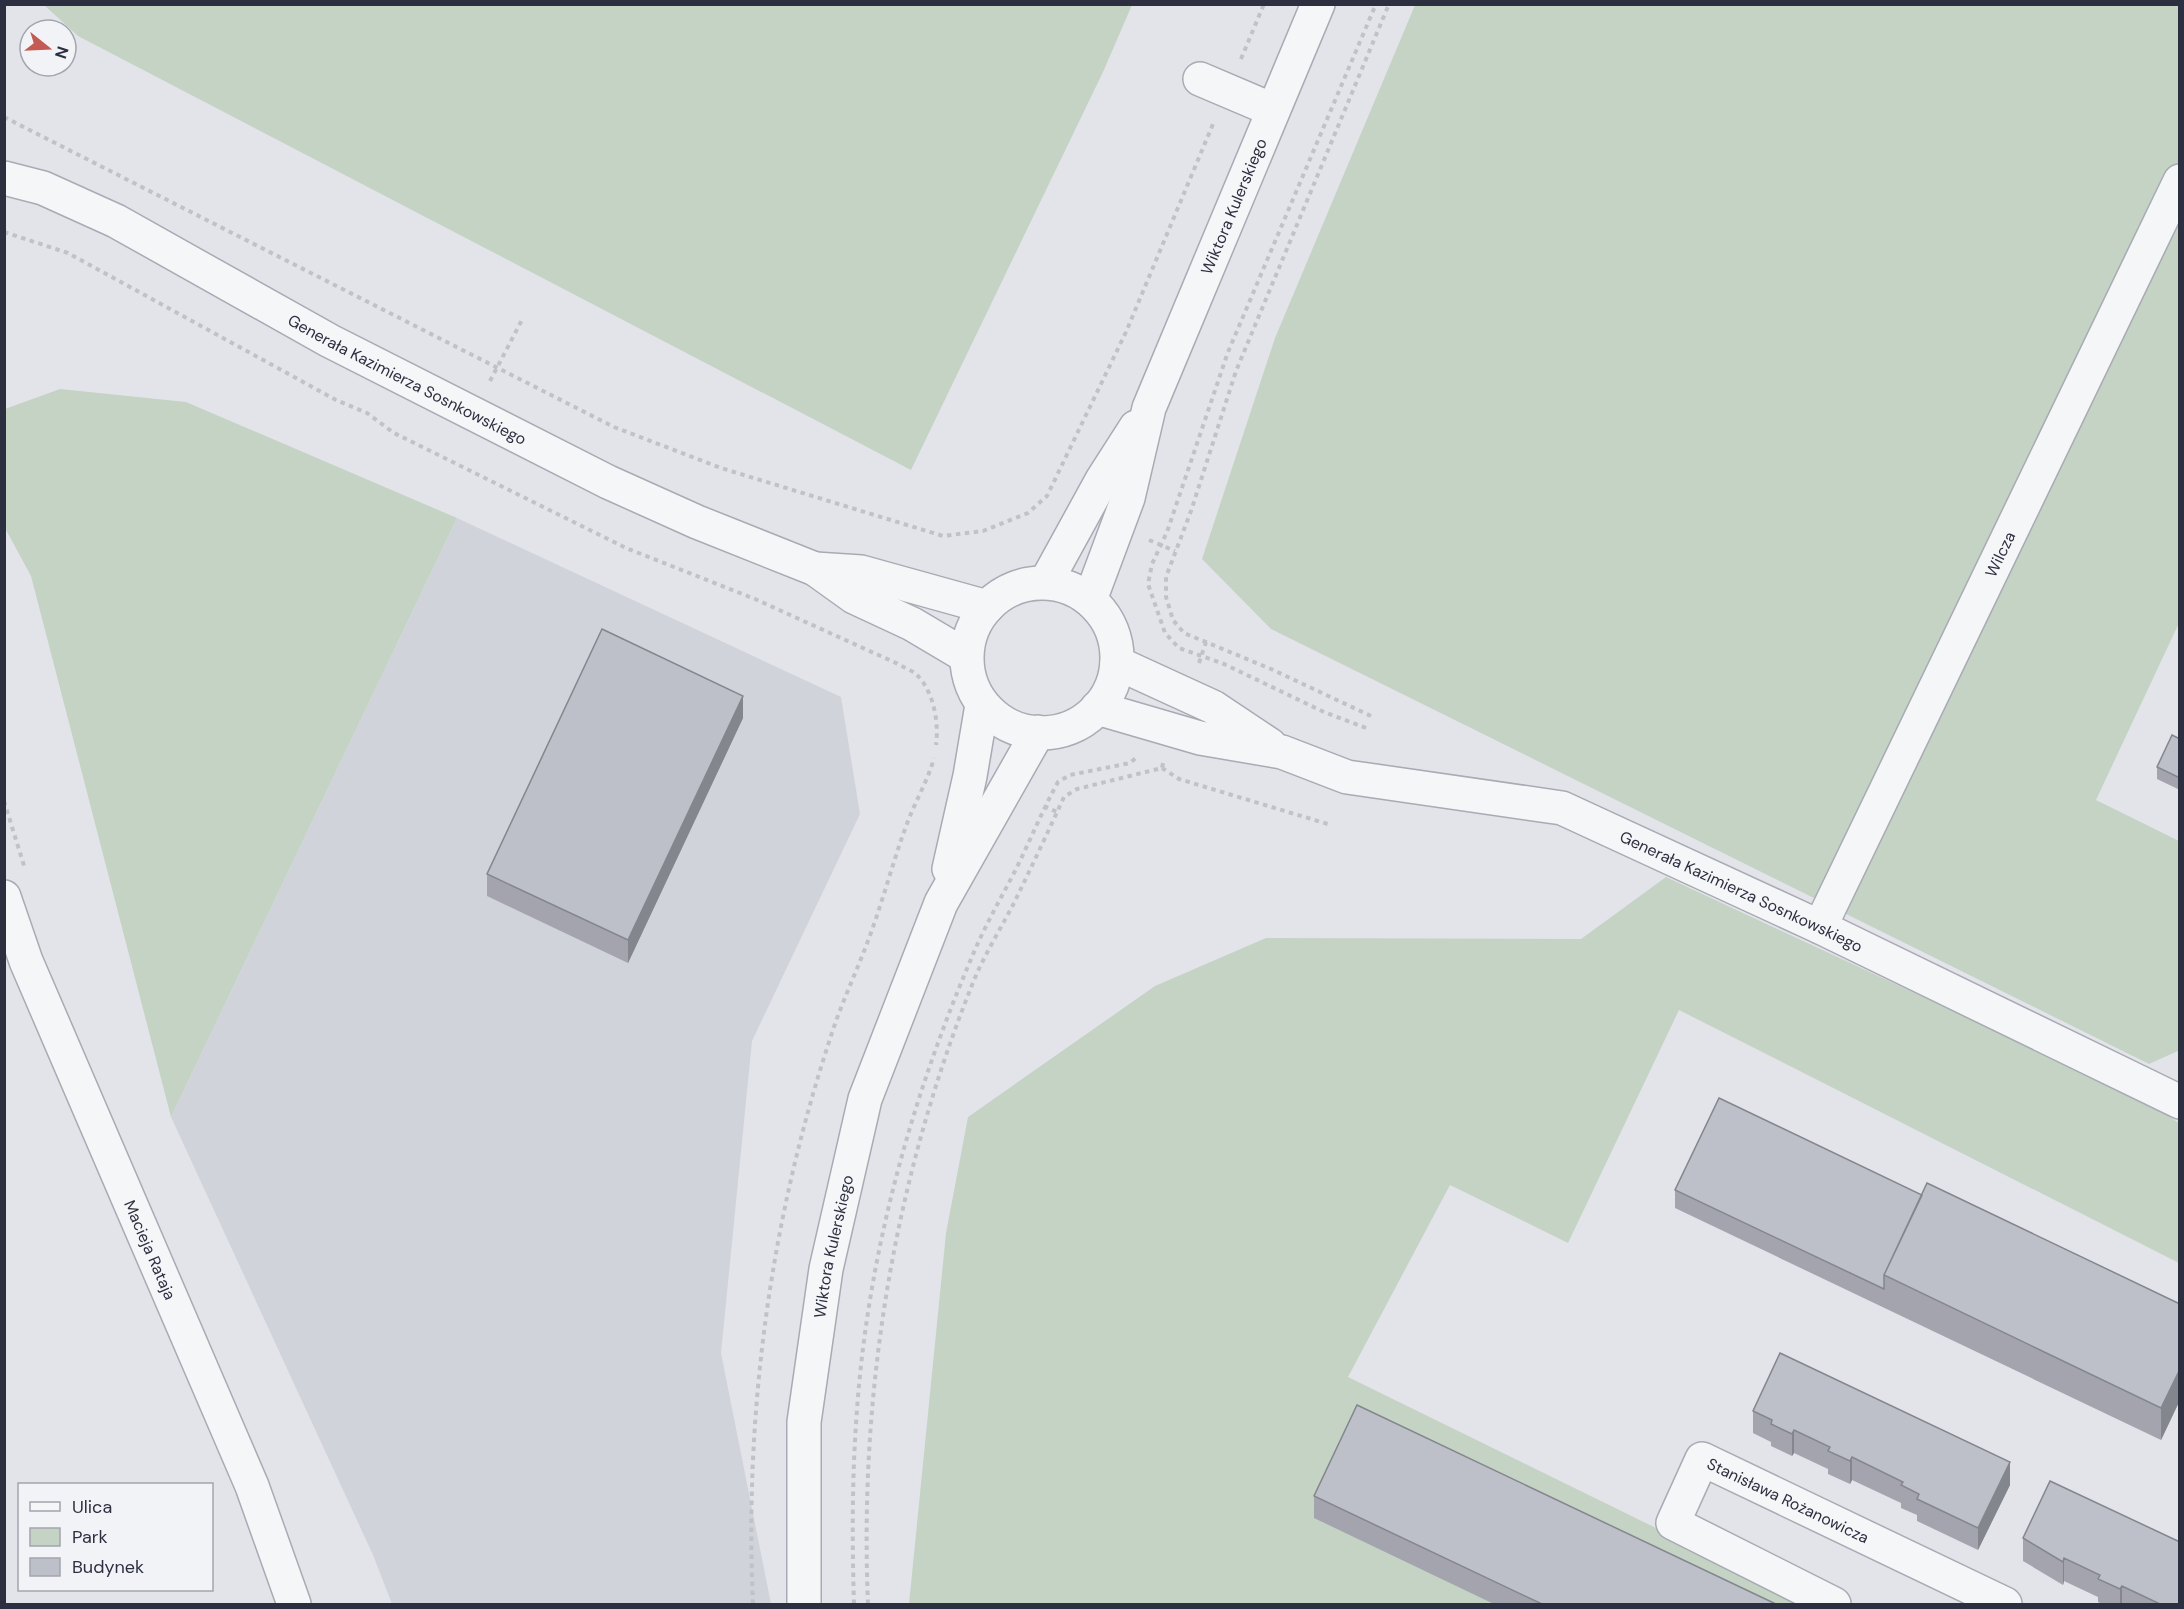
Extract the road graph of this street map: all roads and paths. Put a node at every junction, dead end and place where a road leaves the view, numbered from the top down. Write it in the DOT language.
graph roads {
  1 [pos="1264,4"];
  2 [pos="1318,4"];
  3 [pos="1376,4"];
  4 [pos="1389,4"];
  5 [pos="1214,85"];
  6 [pos="1274,110"];
  7 [pos="4,117"];
  8 [pos="4,178"];
  9 [pos="2180,181"];
  10 [pos="4,232"];
  11 [pos="524,318"];
  12 [pos="497,368"];
  13 [pos="1149,408"];
  14 [pos="474,414"];
  15 [pos="815,569"];
  16 [pos="1046,582"];
  17 [pos="1090,600"];
  18 [pos="987,607"];
  19 [pos="1206,642"];
  20 [pos="1179,648"];
  21 [pos="966,656"];
  22 [pos="1202,656"];
  23 [pos="1117,663"];
  24 [pos="1176,692"];
  25 [pos="982,705"];
  26 [pos="1097,708"];
  27 [pos="1371,716"];
  28 [pos="1164,726"];
  29 [pos="1366,728"];
  30 [pos="1038,732"];
  31 [pos="1282,752"];
  32 [pos="933,761"];
  33 [pos="1162,768"];
  34 [pos="1331,825"];
  35 [pos="4,897"];
  36 [pos="941,903"];
  37 [pos="1820,927"];
  38 [pos="2177,1094"];
  39 [pos="294,1605"];
  40 [pos="804,1605"];
  41 [pos="854,1605"];
  42 [pos="868,1605"];
  43 [pos="1834,1605"];
  44 [pos="2006,1605"];
  1 -- 5 [label="path"];
  2 -- 6 [label="street, Wiktora Kulerskiego"];
  3 -- 20 [label="path"];
  4 -- 19 [label="path"];
  5 -- 6 [label="street"];
  5 -- 12 [label="path"];
  6 -- 13 [label="street, Wiktora Kulerskiego"];
  7 -- 12 [label="path"];
  8 -- 14 [label="street, Generała Kazimierza Sosnkowskiego"];
  9 -- 37 [label="street, Wilcza"];
  10 -- 32 [label="path"];
  11 -- 12 [label="path"];
  12 -- 14 [label="path"];
  13 -- 16 [label="street, Wiktora Kulerskiego"];
  13 -- 17 [label="street, Wiktora Kulerskiego"];
  14 -- 15 [label="street, Generała Kazimierza Sosnkowskiego"];
  15 -- 18 [label="street, Generała Kazimierza Sosnkowskiego"];
  15 -- 21 [label="street, Generała Kazimierza Sosnkowskiego"];
  16 -- 17 [label="street"];
  16 -- 18 [label="street"];
  17 -- 23 [label="street"];
  18 -- 21 [label="street"];
  19 -- 22 [label="path"];
  19 -- 27 [label="path"];
  20 -- 22 [label="path"];
  20 -- 24 [label="path"];
  21 -- 25 [label="street"];
  22 -- 24 [label="path"];
  22 -- 29 [label="path"];
  23 -- 24 [label="street, Generała Kazimierza Sosnkowskiego"];
  23 -- 26 [label="street"];
  24 -- 31 [label="street, Generała Kazimierza Sosnkowskiego"];
  25 -- 30 [label="street"];
  25 -- 36 [label="street, Wiktora Kulerskiego"];
  26 -- 28 [label="street, Generała Kazimierza Sosnkowskiego"];
  26 -- 30 [label="street"];
  28 -- 31 [label="street, Generała Kazimierza Sosnkowskiego"];
  28 -- 33 [label="path"];
  28 -- 41 [label="path"];
  30 -- 36 [label="street, Wiktora Kulerskiego"];
  31 -- 37 [label="street, Generała Kazimierza Sosnkowskiego"];
  33 -- 34 [label="path"];
  33 -- 42 [label="path"];
  35 -- 39 [label="street, Macieja Rataja"];
  36 -- 40 [label="street, Wiktora Kulerskiego"];
  37 -- 38 [label="street, Generała Kazimierza Sosnkowskiego"];
  43 -- 44 [label="street, Stanisława Rożanowicza"];
}
